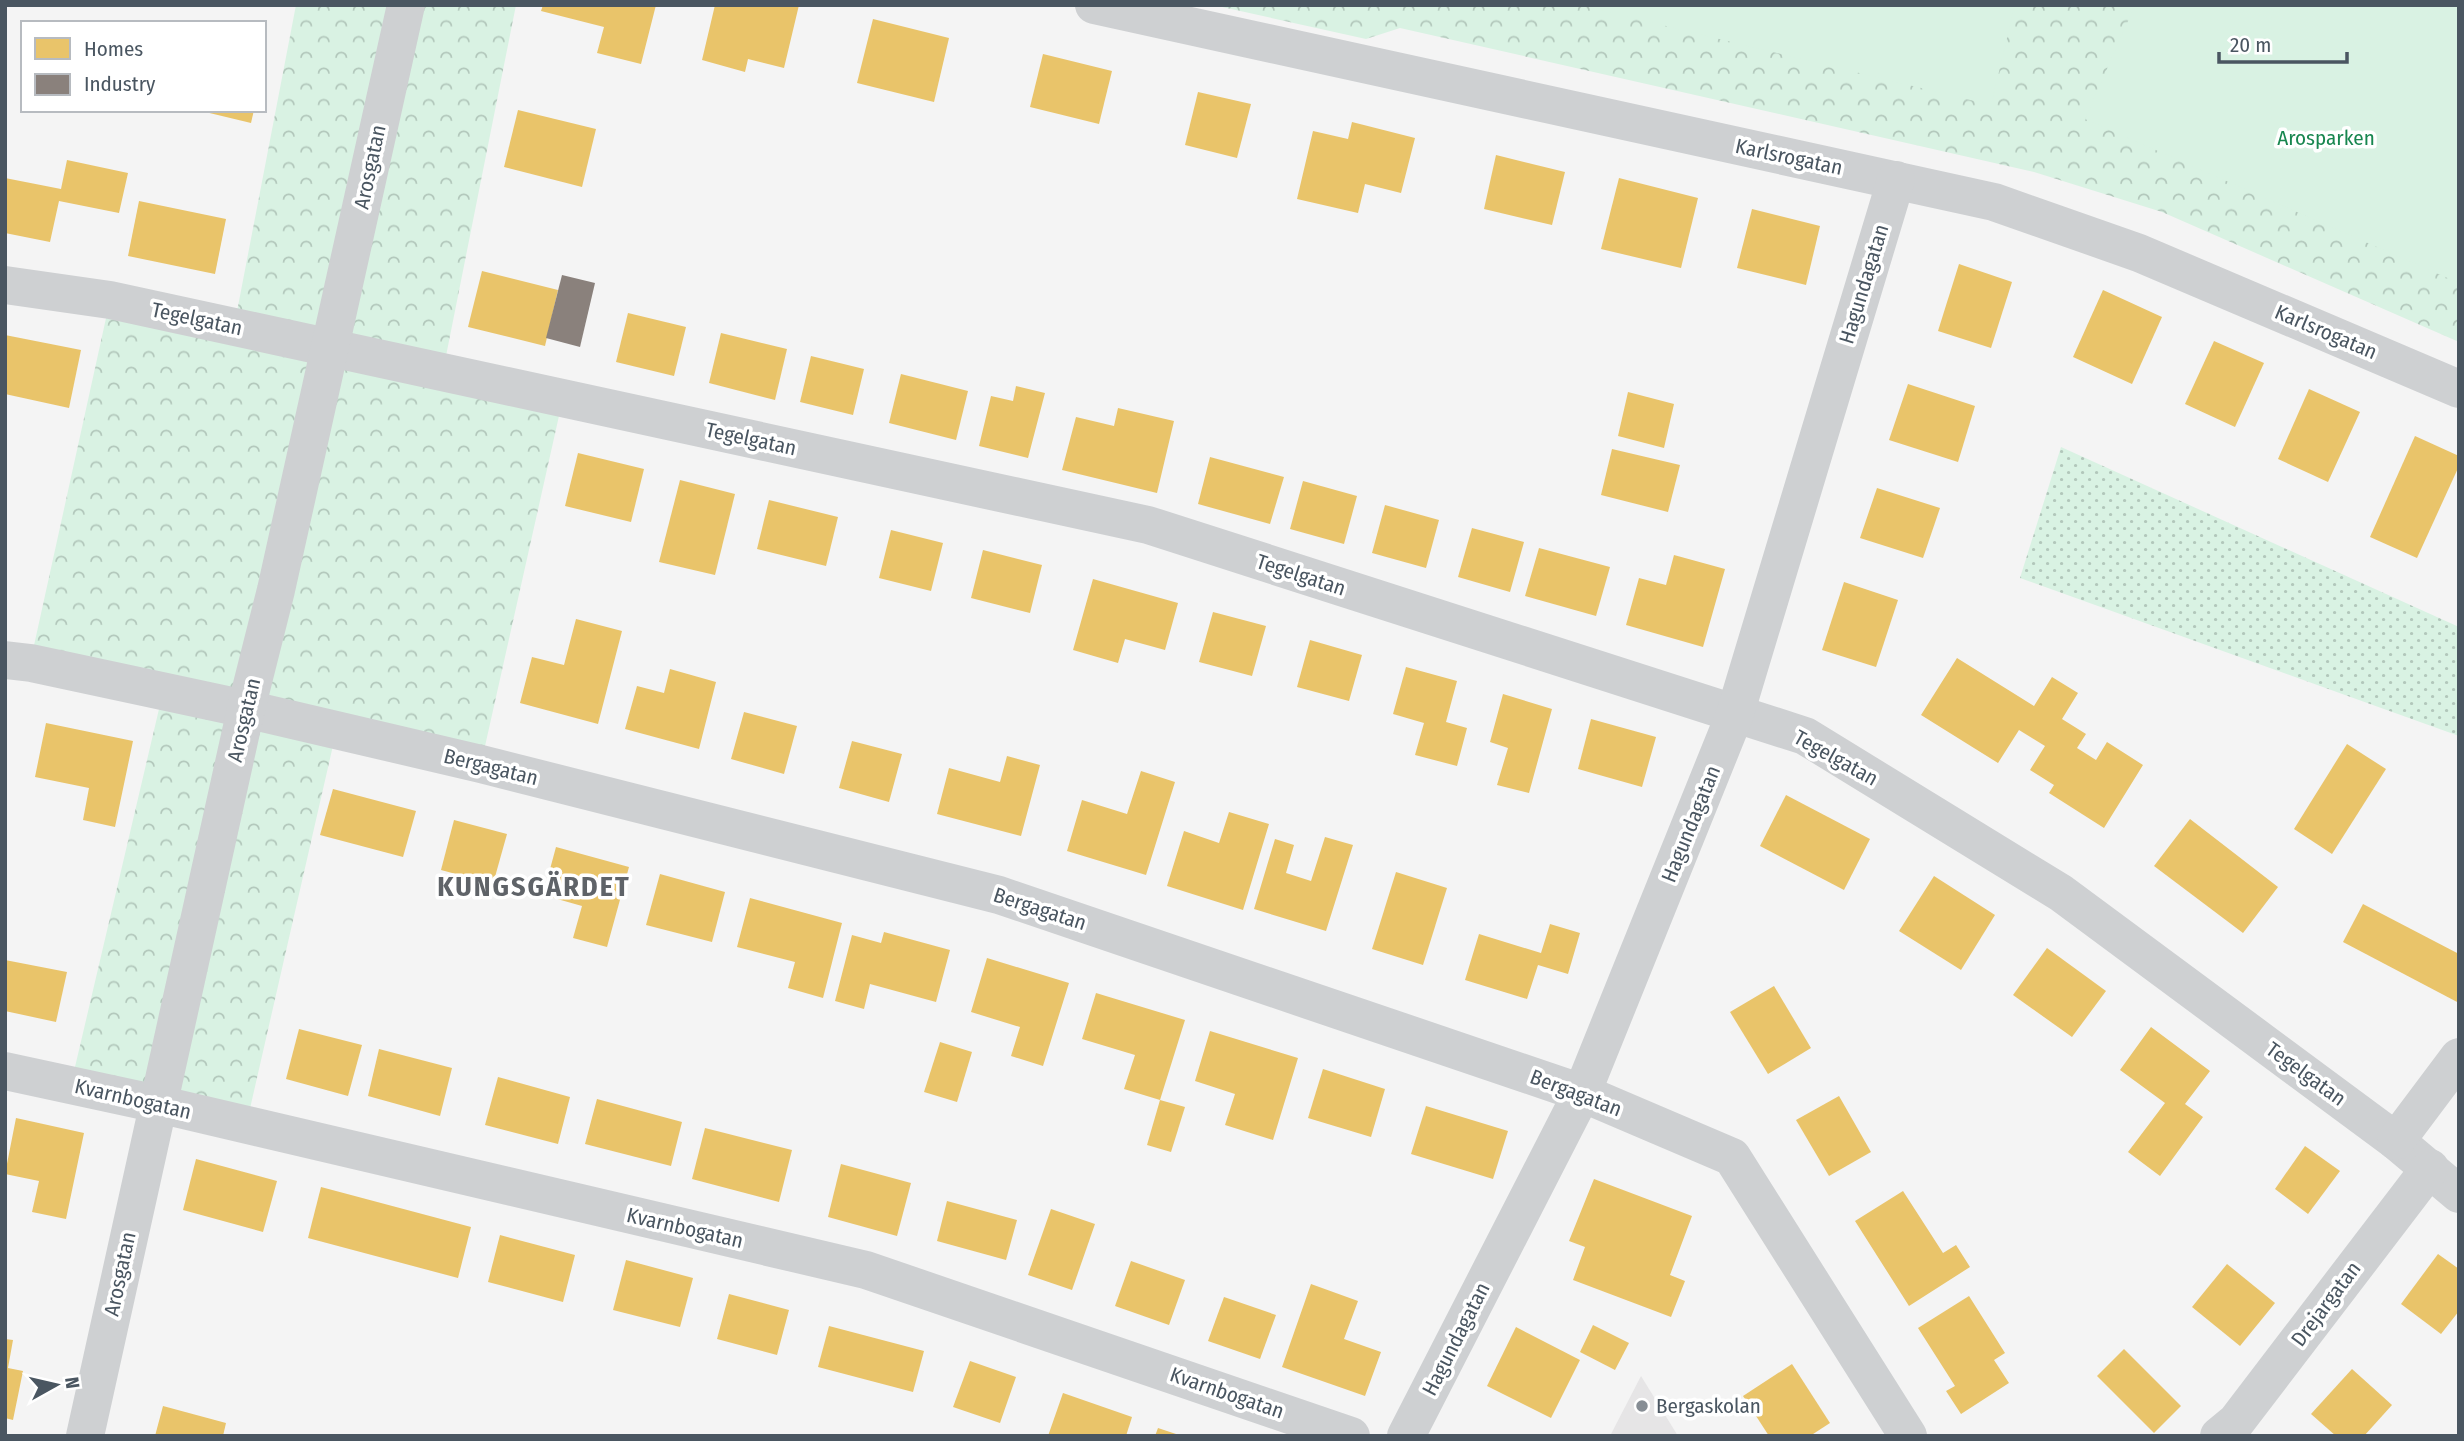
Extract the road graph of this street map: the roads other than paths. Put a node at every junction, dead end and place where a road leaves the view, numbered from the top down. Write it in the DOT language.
graph roads {
  1 [pos="405,5"];
  2 [pos="1094,5"];
  3 [pos="1896,180"];
  4 [pos="5,285"];
  5 [pos="330,348"];
  6 [pos="2459,389"];
  7 [pos="5,660"];
  8 [pos="246,709"];
  9 [pos="1735,714"];
  10 [pos="2459,1057"];
  11 [pos="5,1071"];
  12 [pos="1582,1093"];
  13 [pos="158,1104"];
  14 [pos="2396,1141"];
  15 [pos="2430,1168"];
  16 [pos="2459,1194"];
  17 [pos="85,1436"];
  18 [pos="1351,1436"];
  19 [pos="1406,1436"];
  20 [pos="1908,1436"];
  21 [pos="2219,1436"];
  1 -- 5 [label="street, Arosgatan"];
  2 -- 3 [label="street, Karlsrogatan"];
  3 -- 6 [label="street, Karlsrogatan"];
  3 -- 9 [label="street, Hagundagatan"];
  4 -- 5 [label="street, Tegelgatan"];
  5 -- 8 [label="street, Arosgatan"];
  5 -- 9 [label="street, Tegelgatan"];
  7 -- 8 [label="street, Bergagatan"];
  8 -- 12 [label="street, Bergagatan"];
  8 -- 13 [label="street, Arosgatan"];
  9 -- 12 [label="street, Hagundagatan"];
  9 -- 14 [label="street, Tegelgatan"];
  10 -- 14 [label="street"];
  11 -- 13 [label="street, Kvarnbogatan"];
  12 -- 19 [label="street, Hagundagatan"];
  12 -- 20 [label="street, Bergagatan"];
  13 -- 17 [label="street, Arosgatan"];
  13 -- 18 [label="street, Kvarnbogatan"];
  14 -- 15 [label="street, Tegelgatan"];
  15 -- 16 [label="street, Tegelgatan"];
  15 -- 21 [label="street, Drejargatan"];
}
